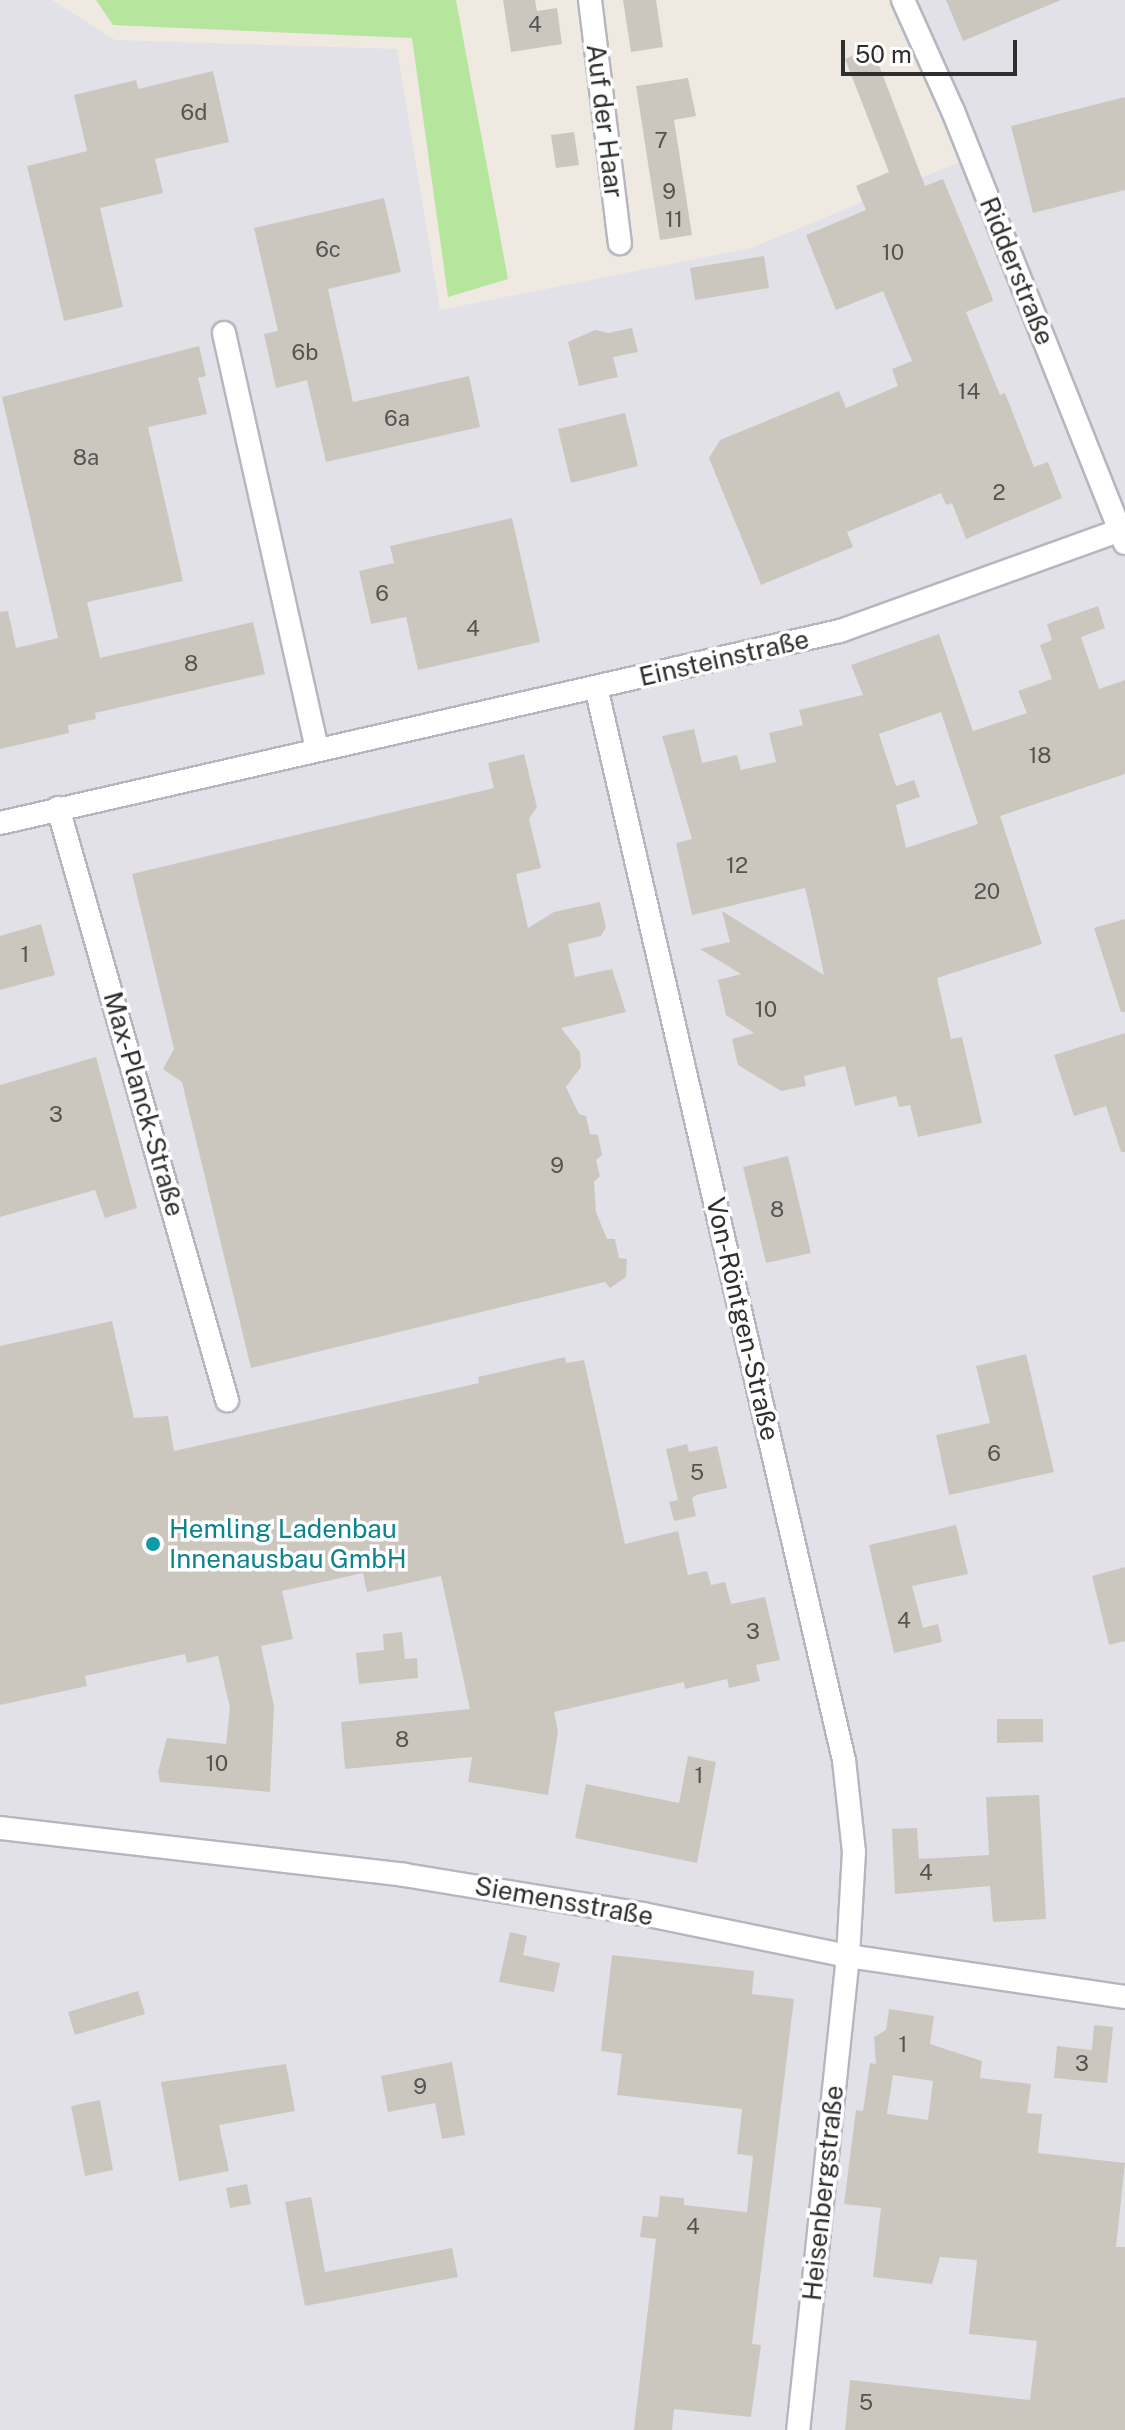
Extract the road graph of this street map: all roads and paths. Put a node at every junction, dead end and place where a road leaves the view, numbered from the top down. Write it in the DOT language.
graph roads {
  1 [pos="590,0"];
  2 [pos="903,0"];
  3 [pos="620,243"];
  4 [pos="224,333"];
  5 [pos="1122,537"];
  6 [pos="596,687"];
  7 [pos="317,749"];
  8 [pos="58,808"];
  9 [pos="0,823"];
  10 [pos="227,1400"];
  11 [pos="0,1828"];
  12 [pos="848,1956"];
  13 [pos="1125,1997"];
  14 [pos="798,2430"];
  1 -- 3 [label="street, Auf der Haar"];
  2 -- 5 [label="street, Ridderstraße"];
  4 -- 7 [label="street"];
  5 -- 6 [label="street, Einsteinstraße"];
  6 -- 7 [label="street, Einsteinstraße"];
  6 -- 12 [label="street, Von-Röntgen-Straße"];
  7 -- 8 [label="street, Einsteinstraße"];
  8 -- 9 [label="street, Einsteinstraße"];
  8 -- 10 [label="street, Max-Planck-Straße"];
  11 -- 12 [label="street, Siemensstraße"];
  12 -- 13 [label="street, Siemensstraße"];
  12 -- 14 [label="street, Heisenbergstraße"];
}
